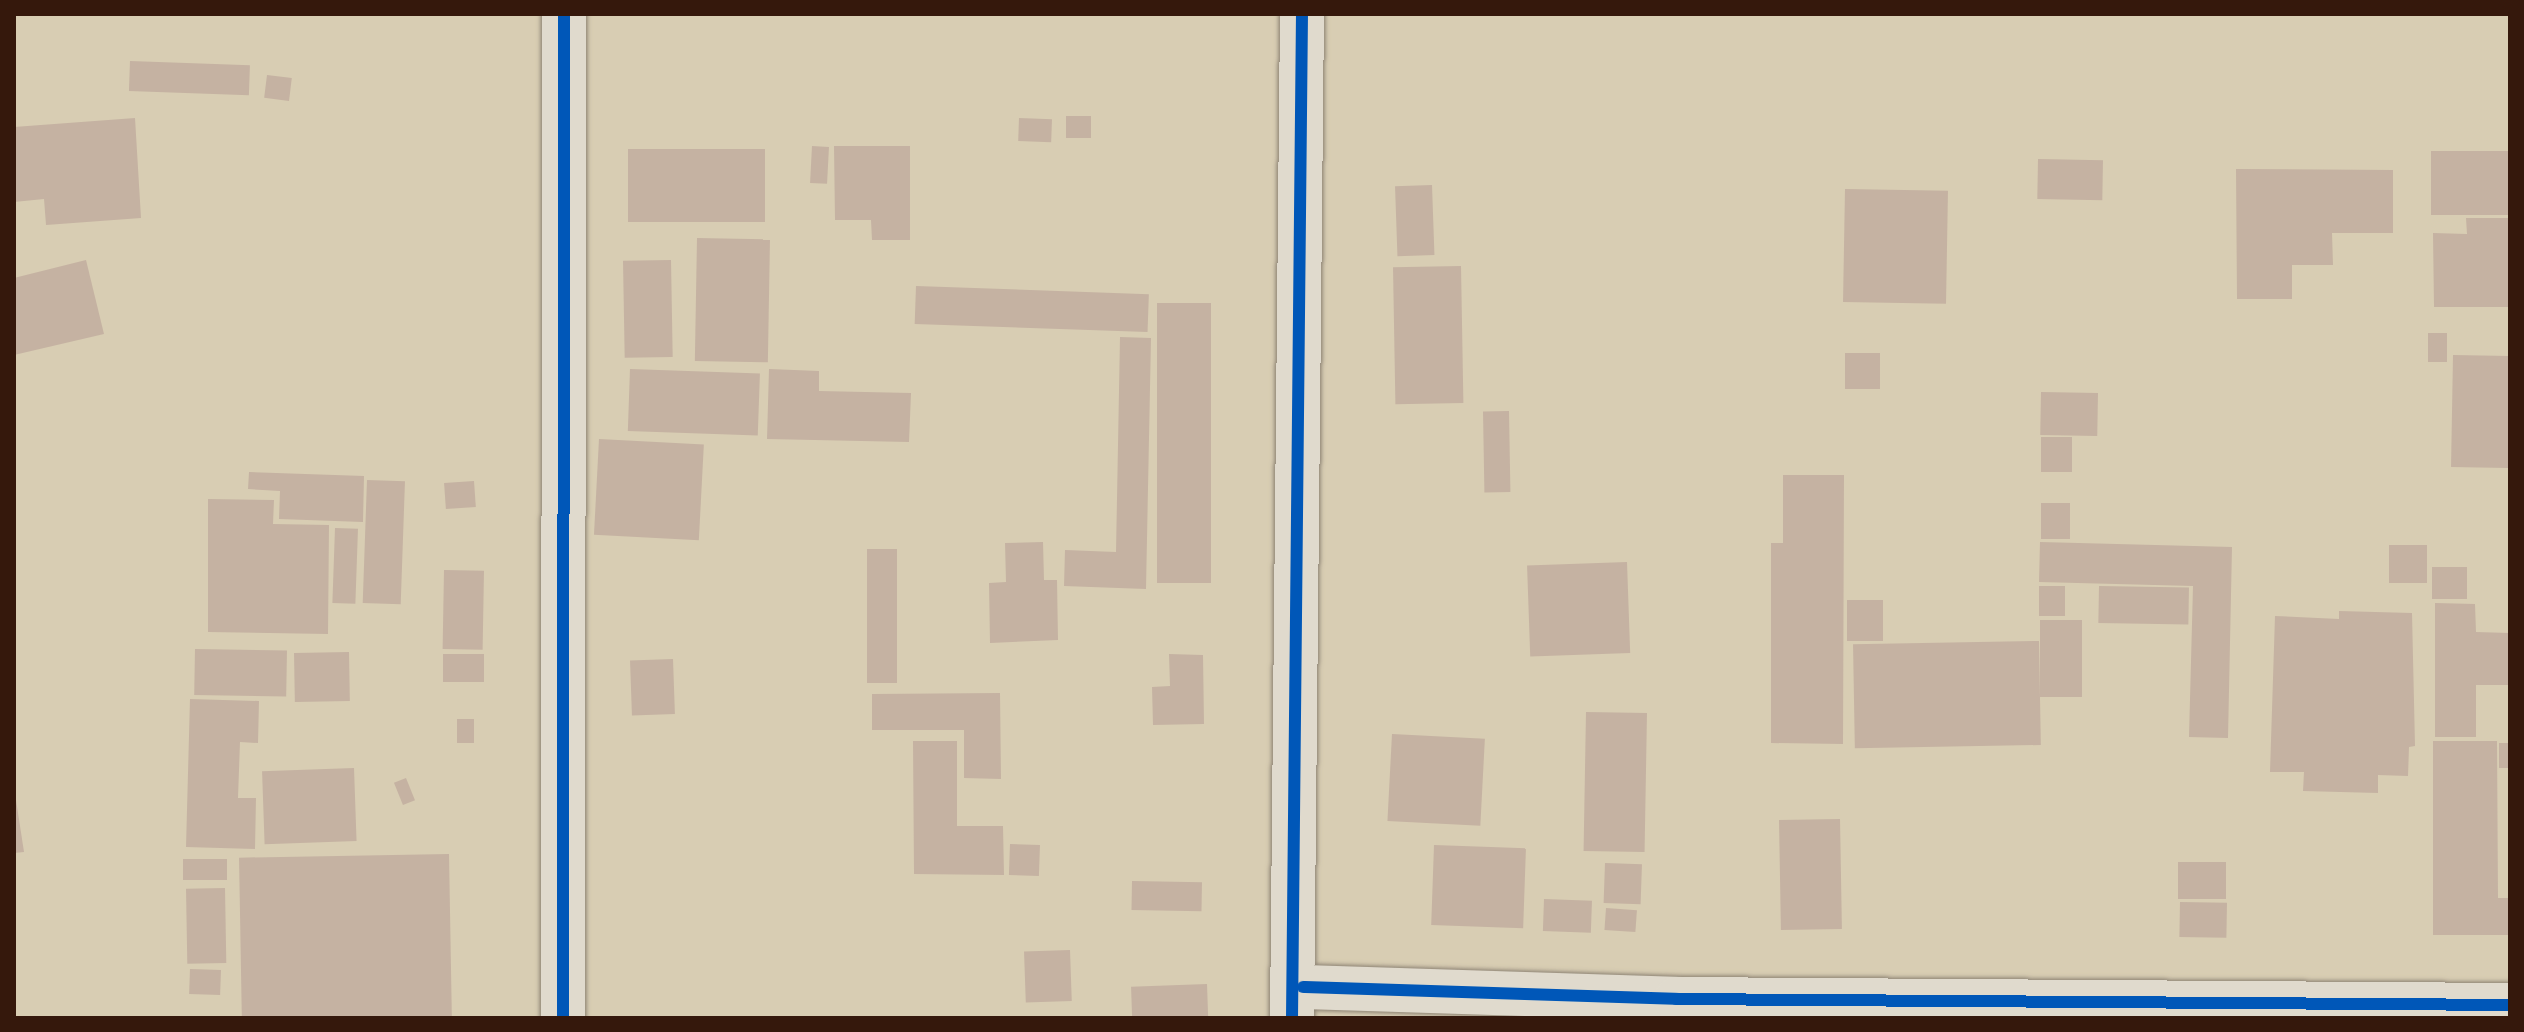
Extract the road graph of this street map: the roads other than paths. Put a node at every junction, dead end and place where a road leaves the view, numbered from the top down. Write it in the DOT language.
graph roads {
  1 [pos="564,14"];
  2 [pos="1302,14"];
  3 [pos="1297,1003"];
  4 [pos="2510,1005"];
  5 [pos="563,1018"];
  1 -- 5 [label="street"];
  2 -- 3 [label="street"];
  3 -- 4 [label="street"];
}
